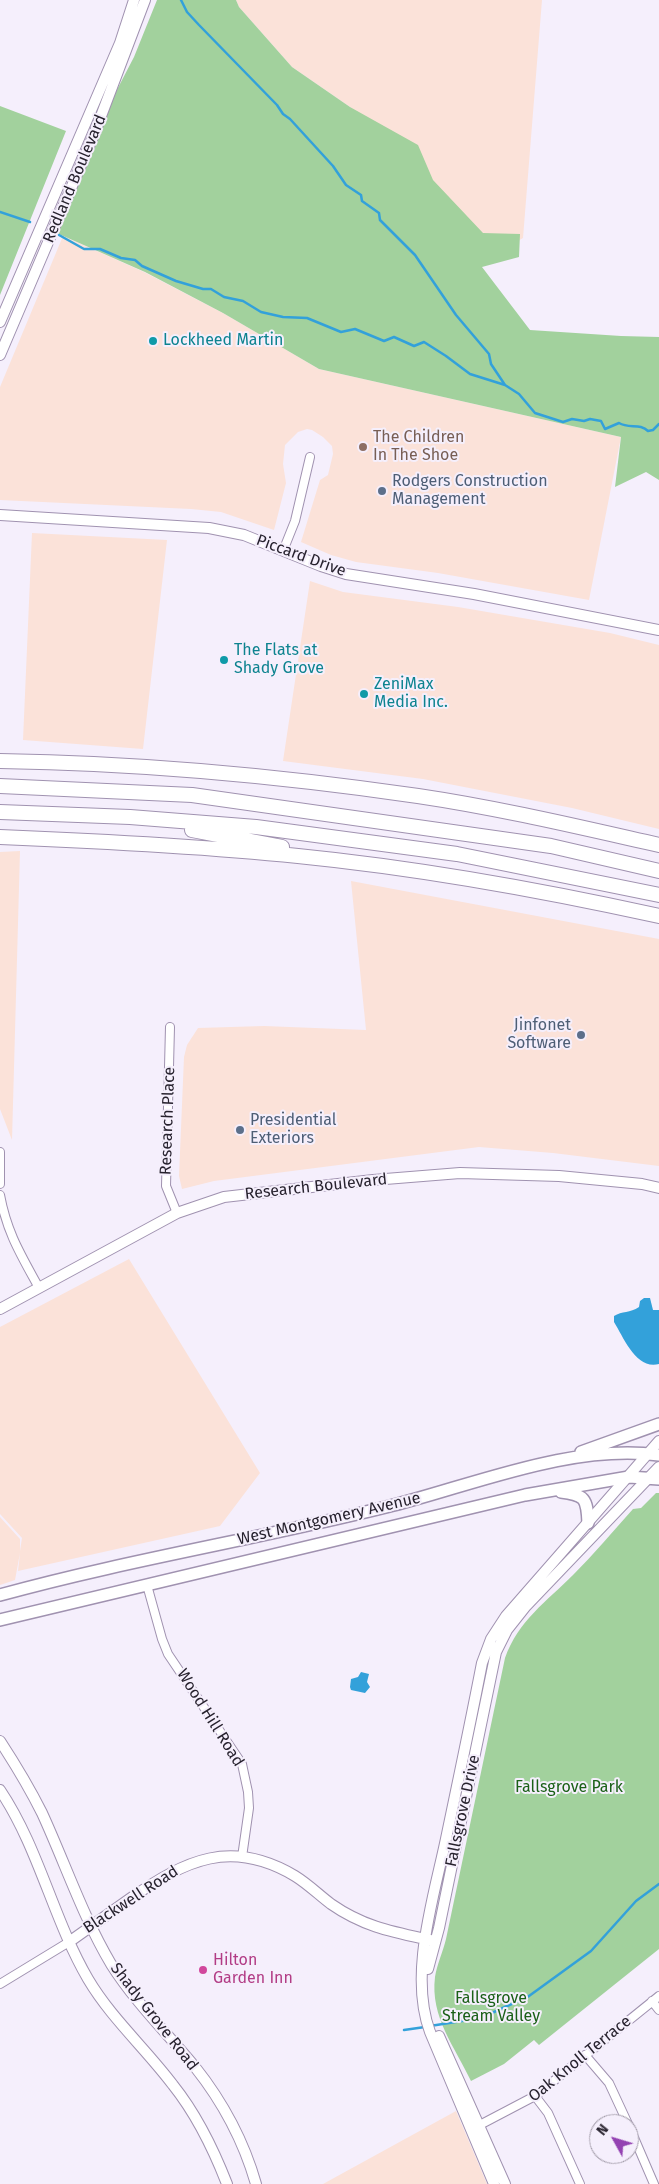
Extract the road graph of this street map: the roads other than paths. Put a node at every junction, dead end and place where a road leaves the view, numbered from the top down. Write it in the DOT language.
graph roads {
  1 [pos="134,0"];
  2 [pos="145,0"];
  3 [pos="0,322"];
  4 [pos="0,355"];
  5 [pos="310,457"];
  6 [pos="0,516"];
  7 [pos="283,551"];
  8 [pos="659,630"];
  9 [pos="0,761"];
  10 [pos="0,786"];
  11 [pos="0,812"];
  12 [pos="130,817"];
  13 [pos="0,837"];
  14 [pos="659,845"];
  15 [pos="382,867"];
  16 [pos="659,872"];
  17 [pos="659,896"];
  18 [pos="659,916"];
  19 [pos="170,1026"];
  20 [pos="0,1152"];
  21 [pos="0,1184"];
  22 [pos="659,1188"];
  23 [pos="0,1195"];
  24 [pos="177,1213"];
  25 [pos="39,1288"];
  26 [pos="0,1309"];
  27 [pos="659,1424"];
  28 [pos="659,1441"];
  29 [pos="654,1454"];
  30 [pos="560,1459"];
  31 [pos="659,1467"];
  32 [pos="629,1477"];
  33 [pos="653,1479"];
  34 [pos="549,1491"];
  35 [pos="588,1522"];
  36 [pos="147,1585"];
  37 [pos="0,1595"];
  38 [pos="0,1620"];
  39 [pos="0,1741"];
  40 [pos="0,1790"];
  41 [pos="242,1857"];
  42 [pos="91,1926"];
  43 [pos="430,1940"];
  44 [pos="69,1942"];
  45 [pos="0,1984"];
  46 [pos="656,1998"];
  47 [pos="659,2010"];
  48 [pos="586,2055"];
  49 [pos="535,2096"];
  50 [pos="624,2114"];
  51 [pos="475,2128"];
  52 [pos="639,2149"];
  53 [pos="227,2184"];
  54 [pos="256,2184"];
  55 [pos="494,2184"];
  56 [pos="505,2184"];
  57 [pos="580,2184"];
  58 [pos="654,2184"];
  1 -- 3 [label="street, Redland Boulevard"];
  2 -- 4 [label="street, Redland Boulevard"];
  5 -- 7 [label="street"];
  6 -- 7 [label="street, Piccard Drive"];
  7 -- 8 [label="street, Piccard Drive"];
  9 -- 14 [label="highway"];
  10 -- 16 [label="highway"];
  11 -- 12 [label="highway"];
  12 -- 15 [label="highway"];
  12 -- 17 [label="highway"];
  13 -- 15 [label="highway"];
  15 -- 18 [label="highway"];
  19 -- 24 [label="street, Research Place"];
  20 -- 21 [label="street"];
  22 -- 24 [label="street, Research Boulevard"];
  23 -- 25 [label="street"];
  24 -- 25 [label="street, Research Boulevard"];
  25 -- 26 [label="street, Research Boulevard"];
  27 -- 30 [label="main road"];
  28 -- 29 [label="street, Fallsgrove Drive"];
  29 -- 30 [label="main road, West Montgomery Avenue"];
  29 -- 32 [label="street, Fallsgrove Drive"];
  30 -- 37 [label="main road, West Montgomery Avenue"];
  31 -- 33 [label="street, Fallsgrove Drive"];
  32 -- 33 [label="main road"];
  32 -- 34 [label="main road"];
  32 -- 35 [label="street, Fallsgrove Drive"];
  33 -- 43 [label="street, Fallsgrove Drive"];
  34 -- 35 [label="main road"];
  34 -- 36 [label="main road, West Montgomery Avenue"];
  35 -- 43 [label="street, Fallsgrove Drive"];
  36 -- 38 [label="main road, West Montgomery Avenue"];
  36 -- 41 [label="street, Wood Hill Road"];
  39 -- 42 [label="street, Shady Grove Road"];
  40 -- 44 [label="street, Shady Grove Road"];
  41 -- 42 [label="street, Blackwell Road"];
  41 -- 43 [label="street, Blackwell Road"];
  42 -- 44 [label="street, Blackwell Road"];
  42 -- 54 [label="street, Shady Grove Road"];
  43 -- 51 [label="street, Fallsgrove Drive"];
  44 -- 45 [label="street, Blackwell Road"];
  44 -- 53 [label="street, Shady Grove Road"];
  46 -- 47 [label="street"];
  46 -- 48 [label="street, Oak Knoll Terrace"];
  48 -- 49 [label="street, Oak Knoll Terrace"];
  48 -- 50 [label="street"];
  49 -- 51 [label="street, Oak Knoll Terrace"];
  49 -- 57 [label="street"];
  51 -- 55 [label="street, Fallsgrove Drive"];
  51 -- 56 [label="street, Fallsgrove Drive"];
  52 -- 58 [label="street"];
}
